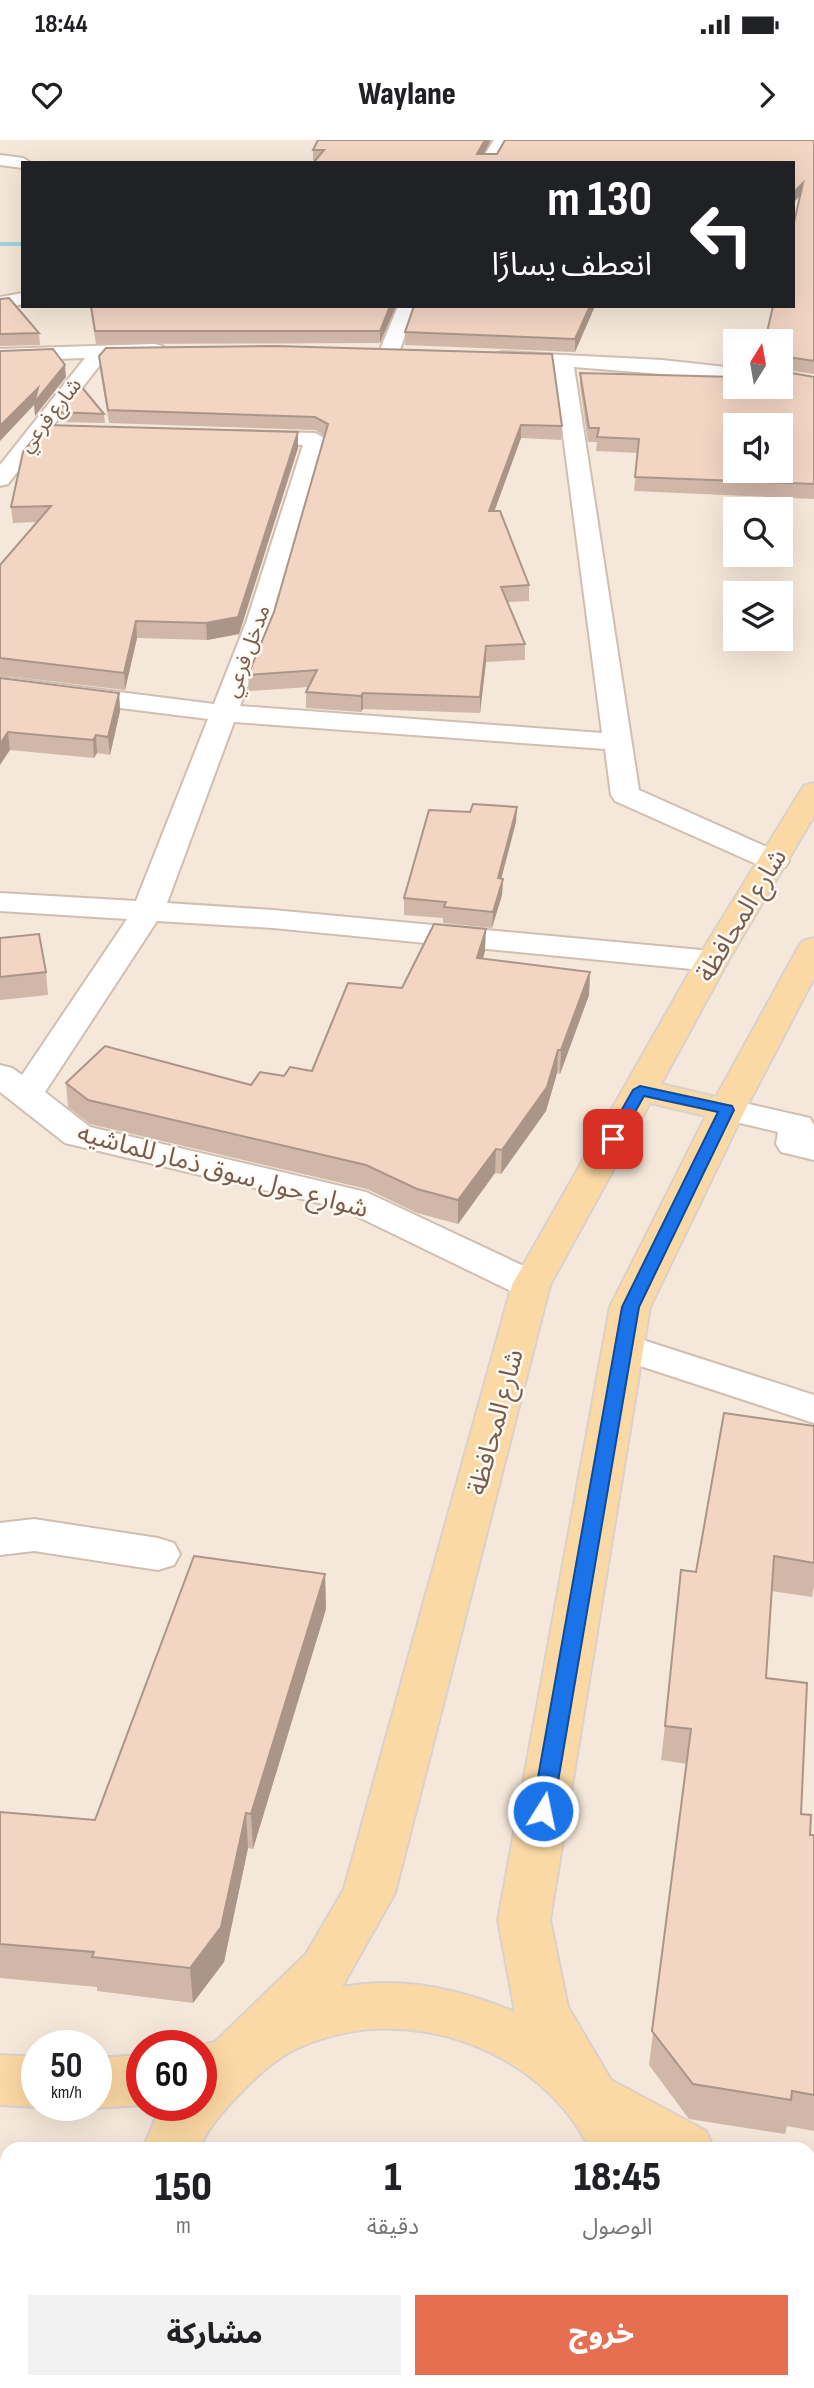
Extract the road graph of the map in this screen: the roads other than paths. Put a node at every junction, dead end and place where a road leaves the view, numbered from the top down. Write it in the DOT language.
graph roads {
  1 [pos="502,140"];
  2 [pos="0,160"];
  3 [pos="487,161"];
  4 [pos="21,163"];
  5 [pos="21,298"];
  6 [pos="0,303"];
  7 [pos="406,308"];
  8 [pos="169,350"];
  9 [pos="101,351"];
  10 [pos="366,351"];
  11 [pos="389,352"];
  12 [pos="416,353"];
  13 [pos="0,355"];
  14 [pos="483,357"];
  15 [pos="563,361"];
  16 [pos="723,373"];
  17 [pos="38,430"];
  18 [pos="66,430"];
  19 [pos="218,435"];
  20 [pos="0,479"];
  21 [pos="0,685"];
  22 [pos="224,713"];
  23 [pos="617,742"];
  24 [pos="814,792"];
  25 [pos="774,861"];
  26 [pos="0,902"];
  27 [pos="148,911"];
  28 [pos="814,948"];
  29 [pos="712,961"];
  30 [pos="13,1085"];
  31 [pos="640,1090"];
  32 [pos="727,1110"];
  33 [pos="814,1149"];
  34 [pos="531,1285"];
  35 [pos="624,1347"];
  36 [pos="814,1409"];
  37 [pos="0,1539"];
  38 [pos="158,1554"];
  39 [pos="217,2071"];
  40 [pos="217,2073"];
  41 [pos="0,2080"];
  42 [pos="21,2081"];
  43 [pos="590,2098"];
  44 [pos="182,2121"];
  45 [pos="174,2142"];
  46 [pos="615,2142"];
  47 [pos="673,2142"];
  1 -- 3 [label="street"];
  2 -- 4 [label="street"];
  5 -- 6 [label="street"];
  7 -- 11 [label="street"];
  8 -- 9 [label="street"];
  9 -- 13 [label="street"];
  9 -- 17 [label="street, شارع فرعي"];
  10 -- 11 [label="street"];
  11 -- 12 [label="street"];
  14 -- 15 [label="street"];
  15 -- 16 [label="street"];
  15 -- 23 [label="street"];
  17 -- 18 [label="street"];
  17 -- 20 [label="street, شارع فرعي"];
  19 -- 22 [label="street, مدخل فرعي"];
  21 -- 22 [label="street"];
  22 -- 23 [label="street"];
  22 -- 27 [label="street, مدخل فرعي"];
  23 -- 25 [label="street"];
  24 -- 25 [label="main road, شارع المحافظة"];
  25 -- 29 [label="main road, شارع المحافظة"];
  26 -- 27 [label="street"];
  27 -- 29 [label="street"];
  27 -- 30 [label="street, مدخل فرعي"];
  28 -- 32 [label="main road"];
  29 -- 31 [label="main road, شارع المحافظة"];
  30 -- 34 [label="street, شوارع حول سوق ذمار للماشيه"];
  31 -- 32 [label="main road"];
  31 -- 34 [label="main road, شارع المحافظة"];
  32 -- 33 [label="street"];
  32 -- 35 [label="main road"];
  34 -- 39 [label="main road, شارع المحافظة"];
  35 -- 36 [label="street"];
  35 -- 43 [label="main road"];
  37 -- 38 [label="street"];
  40 -- 43 [label="main road"];
  41 -- 42 [label="main road"];
  43 -- 46 [label="main road"];
  43 -- 47 [label="main road"];
  44 -- 45 [label="main road"];
}
